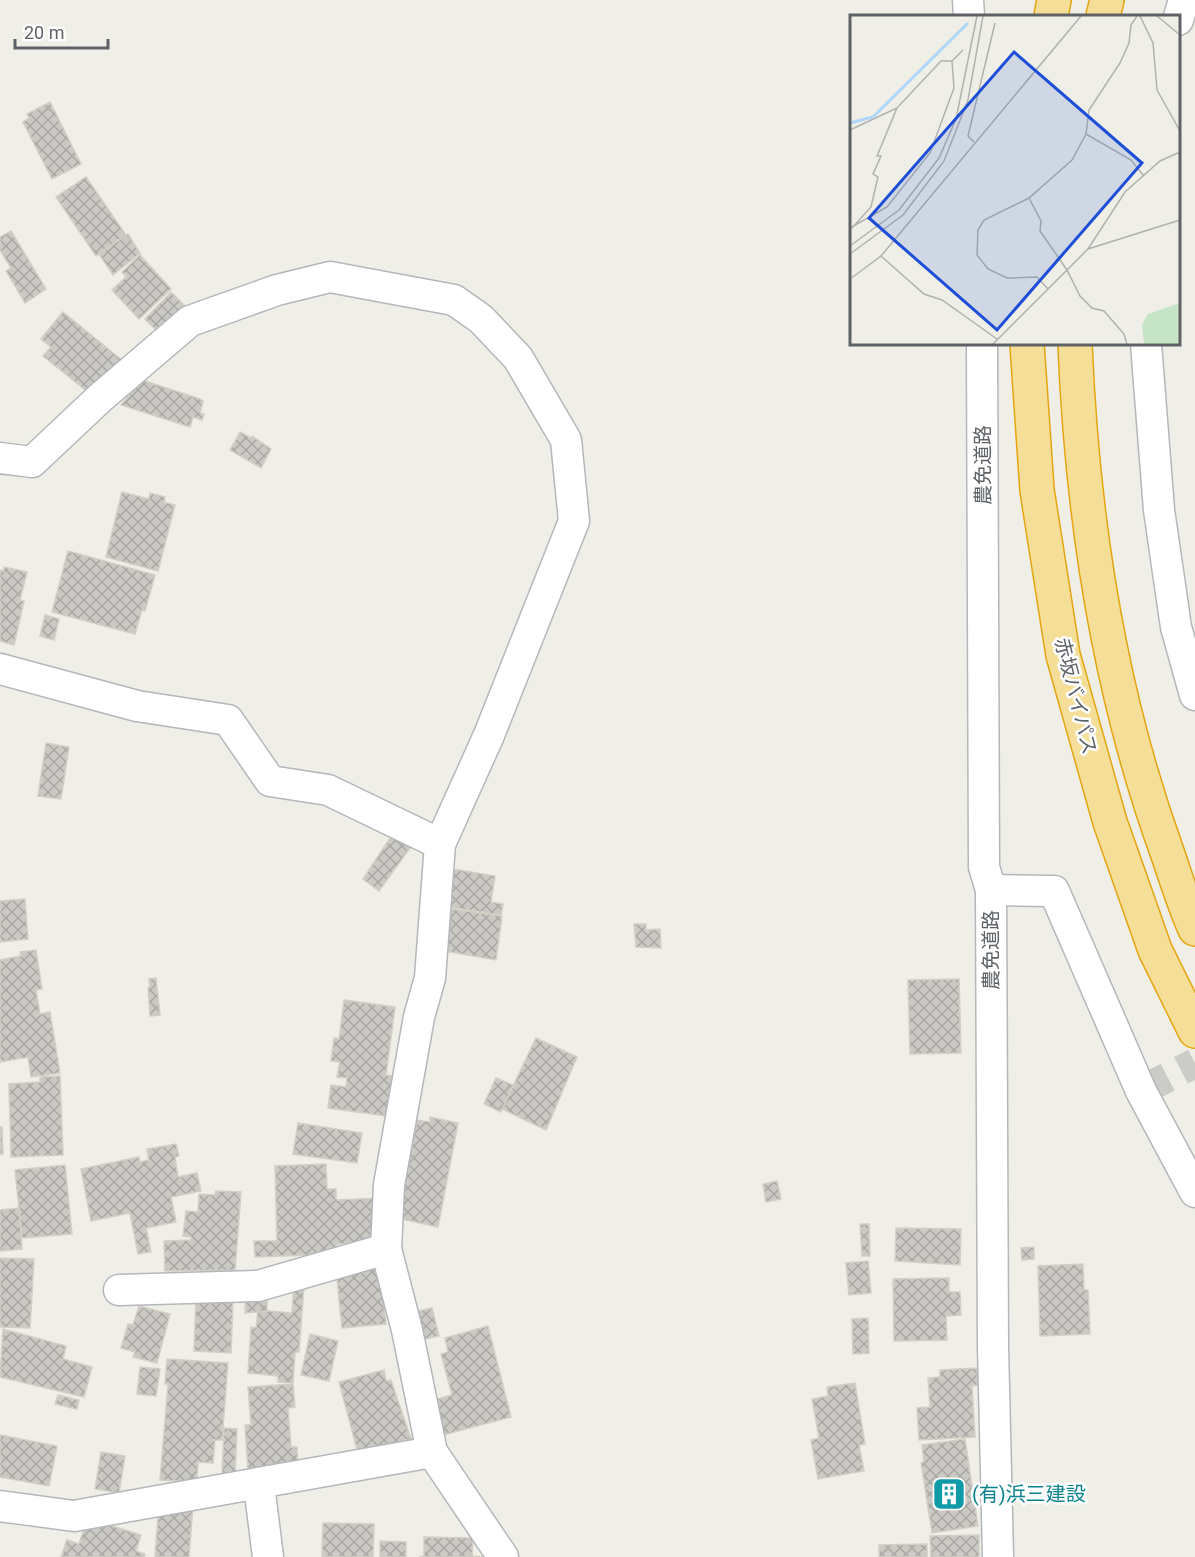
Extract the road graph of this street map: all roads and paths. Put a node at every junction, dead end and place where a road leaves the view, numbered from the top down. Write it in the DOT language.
graph roads {
  1 [pos="968,0"];
  2 [pos="1054,0"];
  3 [pos="1107,0"];
  4 [pos="1184,0"];
  5 [pos="969,15"];
  6 [pos="1051,15"];
  7 [pos="1103,15"];
  8 [pos="1180,16"];
  9 [pos="982,345"];
  10 [pos="1027,345"];
  11 [pos="1075,345"];
  12 [pos="1146,345"];
  13 [pos="0,458"];
  14 [pos="0,669"];
  15 [pos="1195,695"];
  16 [pos="440,844"];
  17 [pos="991,890"];
  18 [pos="1195,929"];
  19 [pos="1195,1031"];
  20 [pos="1195,1192"];
  21 [pos="386,1249"];
  22 [pos="120,1290"];
  23 [pos="432,1452"];
  24 [pos="259,1485"];
  25 [pos="0,1506"];
  26 [pos="268,1557"];
  27 [pos="503,1557"];
  28 [pos="998,1557"];
  1 -- 5 [label="street"];
  2 -- 6 [label="highway"];
  3 -- 7 [label="highway"];
  4 -- 8 [label="street"];
  9 -- 17 [label="street, 農免道路"];
  10 -- 19 [label="highway, 赤坂バイパス"];
  11 -- 18 [label="highway"];
  12 -- 15 [label="street"];
  13 -- 16 [label="street"];
  14 -- 16 [label="street"];
  16 -- 21 [label="street"];
  17 -- 20 [label="street"];
  17 -- 28 [label="street, 農免道路"];
  21 -- 22 [label="street"];
  21 -- 23 [label="street"];
  23 -- 24 [label="street"];
  23 -- 27 [label="street"];
  24 -- 25 [label="street"];
  24 -- 26 [label="street"];
}
